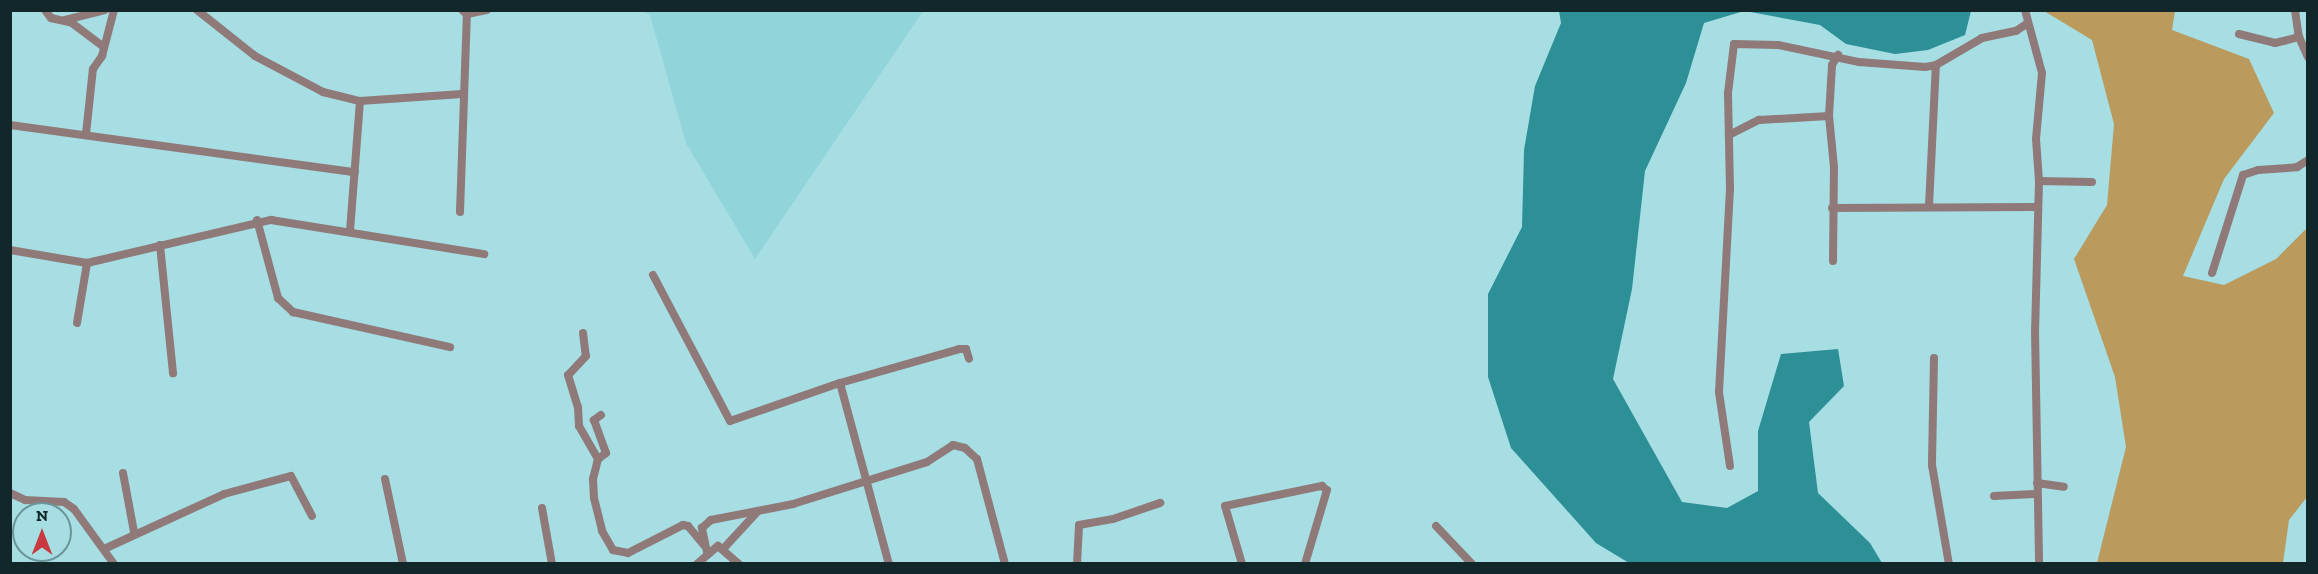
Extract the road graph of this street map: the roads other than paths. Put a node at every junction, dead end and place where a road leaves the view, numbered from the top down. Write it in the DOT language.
graph roads {
  1 [pos="45,10"];
  2 [pos="105,10"];
  3 [pos="114,10"];
  4 [pos="197,10"];
  5 [pos="488,10"];
  6 [pos="2025,10"];
  7 [pos="2295,10"];
  8 [pos="465,12"];
  9 [pos="62,20"];
  10 [pos="2028,23"];
  11 [pos="2239,34"];
  12 [pos="2299,37"];
  13 [pos="104,47"];
  14 [pos="1838,55"];
  15 [pos="2307,57"];
  16 [pos="1936,65"];
  17 [pos="462,94"];
  18 [pos="360,101"];
  19 [pos="1829,116"];
  20 [pos="10,125"];
  21 [pos="86,134"];
  22 [pos="1729,135"];
  23 [pos="2307,160"];
  24 [pos="355,172"];
  25 [pos="2039,181"];
  26 [pos="2092,182"];
  27 [pos="1929,206"];
  28 [pos="2037,207"];
  29 [pos="1832,208"];
  30 [pos="460,213"];
  31 [pos="257,220"];
  32 [pos="350,231"];
  33 [pos="160,245"];
  34 [pos="10,250"];
  35 [pos="484,254"];
  36 [pos="1833,261"];
  37 [pos="87,263"];
  38 [pos="2212,273"];
  39 [pos="653,275"];
  40 [pos="77,323"];
  41 [pos="583,333"];
  42 [pos="450,347"];
  43 [pos="1934,358"];
  44 [pos="969,359"];
  45 [pos="173,374"];
  46 [pos="840,383"];
  47 [pos="601,415"];
  48 [pos="598,459"];
  49 [pos="1730,466"];
  50 [pos="123,473"];
  51 [pos="385,479"];
  52 [pos="867,481"];
  53 [pos="2037,483"];
  54 [pos="2064,487"];
  55 [pos="10,493"];
  56 [pos="2037,494"];
  57 [pos="1994,496"];
  58 [pos="1160,502"];
  59 [pos="542,508"];
  60 [pos="758,511"];
  61 [pos="312,516"];
  62 [pos="1436,526"];
  63 [pos="134,532"];
  64 [pos="724,548"];
  65 [pos="104,549"];
  66 [pos="706,549"];
  67 [pos="114,564"];
  68 [pos="403,564"];
  69 [pos="552,564"];
  70 [pos="698,564"];
  71 [pos="739,564"];
  72 [pos="889,564"];
  73 [pos="1005,564"];
  74 [pos="1077,564"];
  75 [pos="1242,564"];
  76 [pos="1305,564"];
  77 [pos="1472,564"];
  78 [pos="1949,564"];
  79 [pos="2039,564"];
  1 -- 9 [label="street"];
  2 -- 9 [label="street"];
  3 -- 13 [label="street"];
  4 -- 18 [label="street"];
  5 -- 8 [label="street"];
  6 -- 10 [label="street"];
  7 -- 12 [label="street"];
  8 -- 17 [label="street"];
  9 -- 13 [label="street"];
  10 -- 16 [label="street"];
  10 -- 25 [label="street"];
  11 -- 12 [label="street"];
  12 -- 15 [label="street"];
  13 -- 21 [label="street"];
  14 -- 16 [label="street"];
  14 -- 19 [label="street"];
  14 -- 22 [label="street"];
  16 -- 27 [label="street"];
  17 -- 18 [label="street"];
  17 -- 30 [label="street"];
  18 -- 24 [label="street"];
  19 -- 22 [label="street"];
  19 -- 29 [label="street"];
  20 -- 21 [label="street"];
  21 -- 24 [label="street"];
  22 -- 49 [label="street"];
  23 -- 38 [label="street"];
  24 -- 32 [label="street"];
  25 -- 26 [label="street"];
  25 -- 28 [label="street"];
  27 -- 28 [label="street"];
  27 -- 29 [label="street"];
  28 -- 53 [label="street"];
  29 -- 36 [label="street"];
  31 -- 32 [label="street"];
  31 -- 33 [label="street"];
  31 -- 42 [label="street"];
  32 -- 35 [label="street"];
  33 -- 37 [label="street"];
  33 -- 45 [label="street"];
  34 -- 37 [label="street"];
  37 -- 40 [label="street"];
  39 -- 46 [label="street"];
  41 -- 48 [label="street"];
  43 -- 78 [label="street"];
  44 -- 46 [label="street"];
  46 -- 52 [label="street"];
  47 -- 48 [label="street"];
  48 -- 66 [label="street"];
  50 -- 63 [label="street"];
  51 -- 68 [label="street"];
  52 -- 60 [label="street"];
  52 -- 72 [label="street"];
  52 -- 73 [label="street"];
  53 -- 54 [label="street"];
  53 -- 56 [label="street"];
  55 -- 65 [label="street"];
  56 -- 57 [label="street"];
  56 -- 79 [label="street"];
  58 -- 74 [label="street"];
  59 -- 69 [label="street"];
  60 -- 64 [label="street"];
  60 -- 66 [label="street"];
  61 -- 63 [label="street"];
  62 -- 77 [label="street"];
  63 -- 65 [label="street"];
  64 -- 66 [label="street"];
  64 -- 71 [label="street"];
  65 -- 67 [label="street"];
  66 -- 70 [label="street"];
  75 -- 76 [label="street"];
}
